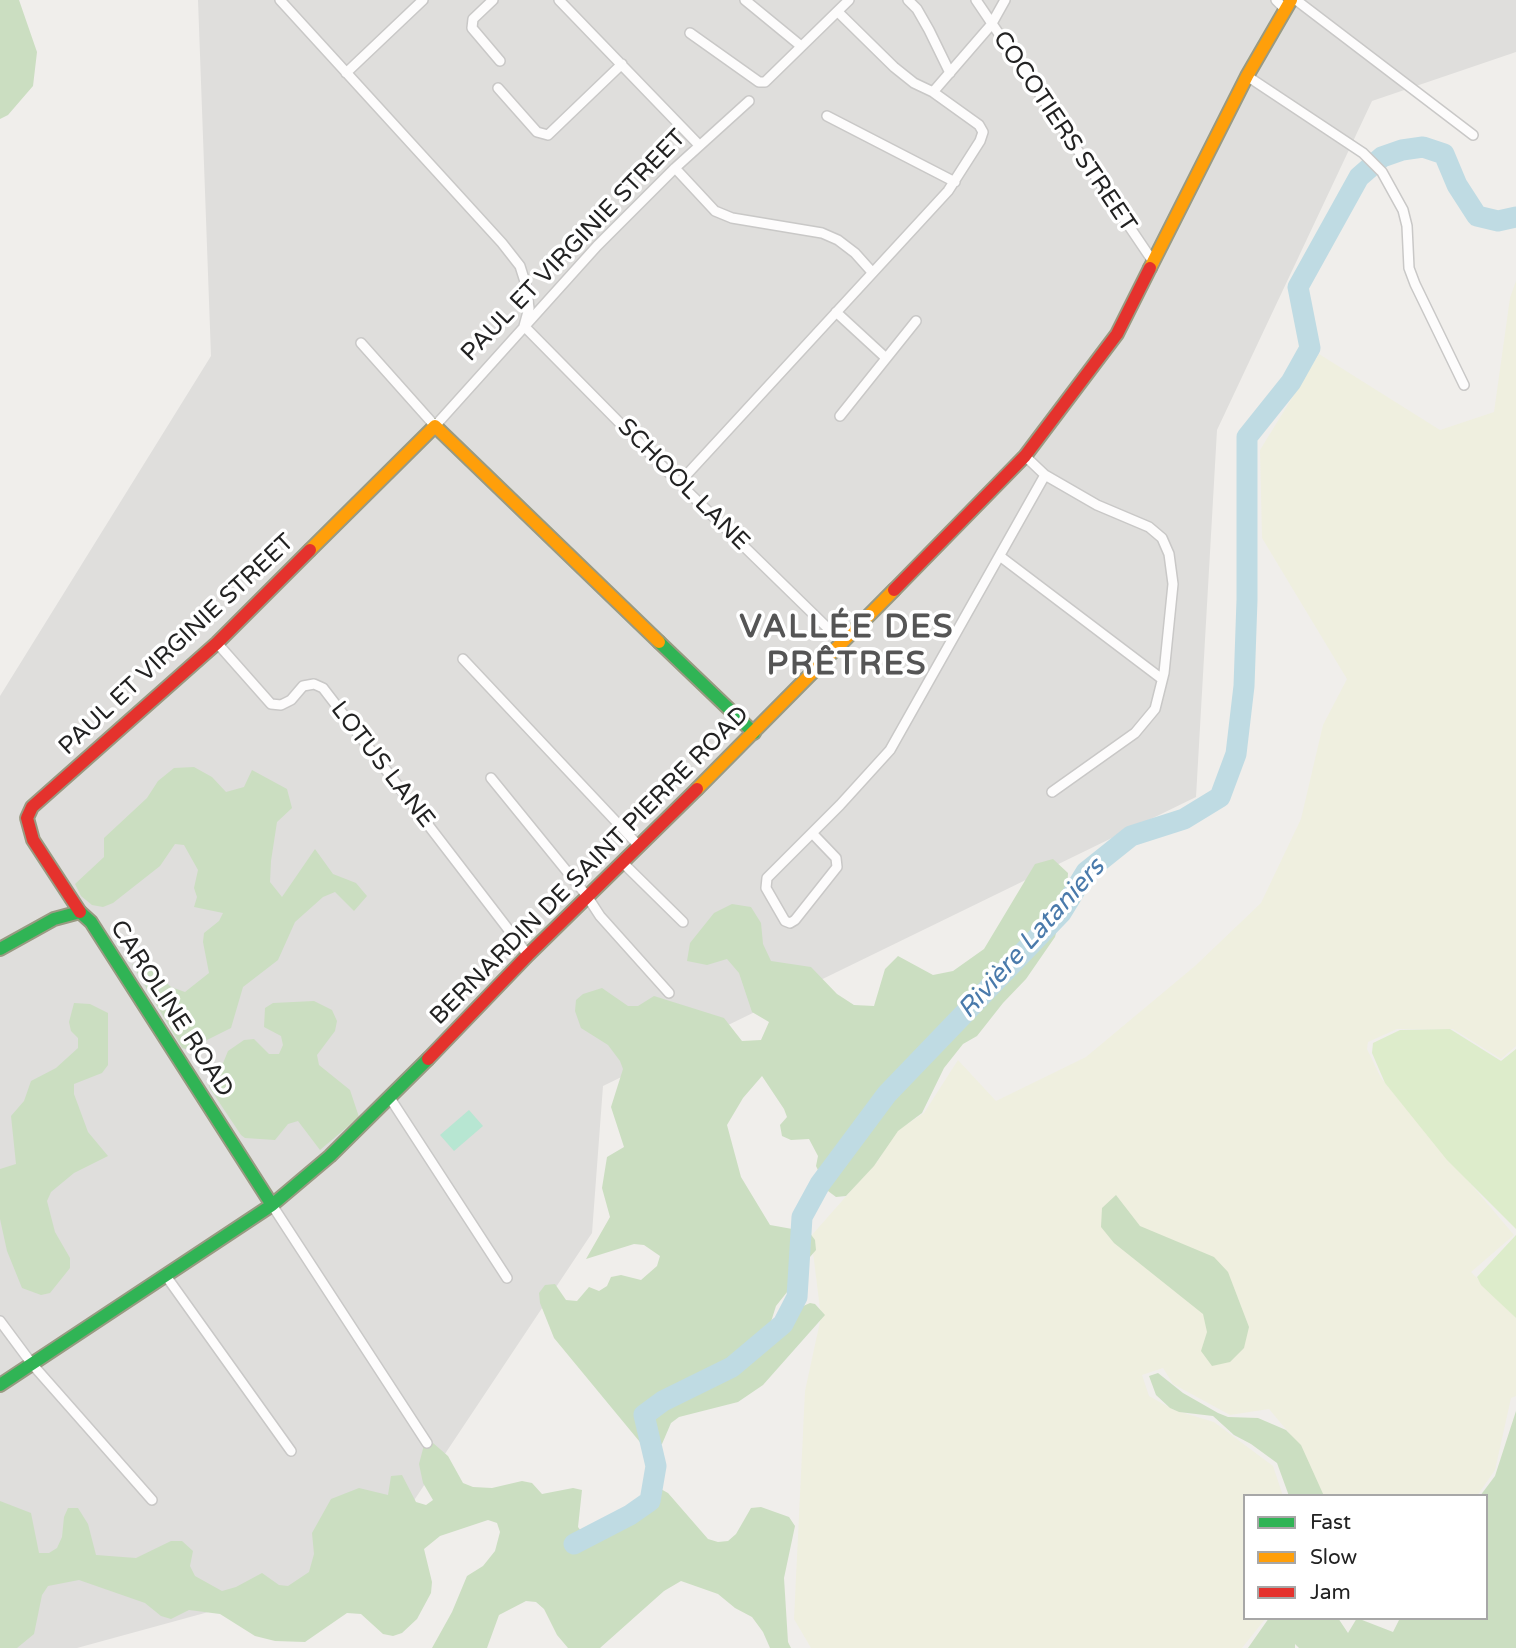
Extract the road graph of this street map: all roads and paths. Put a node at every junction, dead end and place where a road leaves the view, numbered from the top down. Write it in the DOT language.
graph roads {
  1 [pos="280,0"];
  2 [pos="423,0"];
  3 [pos="493,0"];
  4 [pos="559,0"];
  5 [pos="745,0"];
  6 [pos="849,0"];
  7 [pos="908,0"];
  8 [pos="976,0"];
  9 [pos="1005,0"];
  10 [pos="1296,0"];
  11 [pos="1284,3"];
  12 [pos="838,12"];
  13 [pos="991,25"];
  14 [pos="690,33"];
  15 [pos="801,46"];
  16 [pos="500,61"];
  17 [pos="622,64"];
  18 [pos="346,73"];
  19 [pos="950,73"];
  20 [pos="1247,76"];
  21 [pos="498,88"];
  22 [pos="933,92"];
  23 [pos="749,101"];
  24 [pos="827,116"];
  25 [pos="1473,135"];
  26 [pos="699,145"];
  27 [pos="675,167"];
  28 [pos="955,182"];
  29 [pos="1154,263"];
  30 [pos="872,272"];
  31 [pos="836,312"];
  32 [pos="916,321"];
  33 [pos="524,326"];
  34 [pos="361,344"];
  35 [pos="886,358"];
  36 [pos="1464,385"];
  37 [pos="840,416"];
  38 [pos="435,426"];
  39 [pos="1025,456"];
  40 [pos="1045,475"];
  41 [pos="679,483"];
  42 [pos="1000,557"];
  43 [pos="217,643"];
  44 [pos="843,643"];
  45 [pos="463,659"];
  46 [pos="1162,679"];
  47 [pos="754,733"];
  48 [pos="491,778"];
  49 [pos="1052,792"];
  50 [pos="812,833"];
  51 [pos="639,846"];
  52 [pos="622,862"];
  53 [pos="587,897"];
  54 [pos="80,912"];
  55 [pos="682,922"];
  56 [pos="0,949"];
  57 [pos="528,954"];
  58 [pos="669,993"];
  59 [pos="390,1098"];
  60 [pos="272,1205"];
  61 [pos="166,1276"];
  62 [pos="508,1278"];
  63 [pos="0,1321"];
  64 [pos="32,1364"];
  65 [pos="0,1385"];
  66 [pos="427,1443"];
  67 [pos="291,1451"];
  68 [pos="152,1500"];
  1 -- 18 [label="street"];
  2 -- 18 [label="street"];
  3 -- 16 [label="street"];
  4 -- 17 [label="street"];
  5 -- 15 [label="street"];
  6 -- 12 [label="street"];
  7 -- 19 [label="street"];
  8 -- 13 [label="street, COCOTIERS STREET"];
  9 -- 13 [label="street"];
  10 -- 25 [label="street"];
  11 -- 20 [label="main road, BERNARDIN DE SAINT PIERRE ROAD"];
  12 -- 15 [label="street"];
  12 -- 22 [label="street"];
  13 -- 19 [label="street"];
  13 -- 29 [label="street, COCOTIERS STREET"];
  14 -- 15 [label="street"];
  17 -- 21 [label="street"];
  17 -- 26 [label="street"];
  18 -- 33 [label="street"];
  19 -- 22 [label="street"];
  20 -- 29 [label="main road, BERNARDIN DE SAINT PIERRE ROAD"];
  20 -- 36 [label="street"];
  22 -- 28 [label="street"];
  23 -- 26 [label="street, PAUL ET VIRGINIE STREET"];
  24 -- 28 [label="street"];
  26 -- 27 [label="street, PAUL ET VIRGINIE STREET"];
  27 -- 30 [label="street"];
  27 -- 33 [label="street, PAUL ET VIRGINIE STREET"];
  28 -- 30 [label="street"];
  29 -- 39 [label="main road, BERNARDIN DE SAINT PIERRE ROAD"];
  30 -- 31 [label="street"];
  31 -- 35 [label="street"];
  31 -- 41 [label="street"];
  32 -- 35 [label="street"];
  33 -- 38 [label="street, PAUL ET VIRGINIE STREET"];
  33 -- 41 [label="street, SCHOOL LANE"];
  34 -- 38 [label="street"];
  35 -- 37 [label="street"];
  38 -- 43 [label="main road, PAUL ET VIRGINIE STREET"];
  38 -- 47 [label="main road"];
  39 -- 40 [label="street"];
  39 -- 44 [label="main road, BERNARDIN DE SAINT PIERRE ROAD"];
  40 -- 42 [label="street"];
  40 -- 46 [label="street"];
  41 -- 44 [label="street, SCHOOL LANE"];
  42 -- 46 [label="street"];
  42 -- 50 [label="street"];
  43 -- 54 [label="main road, PAUL ET VIRGINIE STREET"];
  43 -- 57 [label="street, LOTUS LANE"];
  44 -- 47 [label="main road, BERNARDIN DE SAINT PIERRE ROAD"];
  45 -- 51 [label="street"];
  46 -- 49 [label="street"];
  47 -- 51 [label="main road, BERNARDIN DE SAINT PIERRE ROAD"];
  48 -- 53 [label="street"];
  50 -- 50 [label="street"];
  51 -- 52 [label="main road, BERNARDIN DE SAINT PIERRE ROAD"];
  52 -- 53 [label="main road, BERNARDIN DE SAINT PIERRE ROAD"];
  52 -- 55 [label="street"];
  53 -- 57 [label="main road, BERNARDIN DE SAINT PIERRE ROAD"];
  53 -- 58 [label="street"];
  54 -- 56 [label="main road, CAROLINE ROAD"];
  54 -- 60 [label="main road, CAROLINE ROAD"];
  57 -- 59 [label="main road, BERNARDIN DE SAINT PIERRE ROAD"];
  59 -- 60 [label="main road, BERNARDIN DE SAINT PIERRE ROAD"];
  59 -- 62 [label="street"];
  60 -- 61 [label="main road, BERNARDIN DE SAINT PIERRE ROAD"];
  60 -- 66 [label="street"];
  61 -- 64 [label="main road, BERNARDIN DE SAINT PIERRE ROAD"];
  61 -- 67 [label="street"];
  63 -- 64 [label="street"];
  64 -- 65 [label="main road, BERNARDIN DE SAINT PIERRE ROAD"];
  64 -- 68 [label="street"];
}
